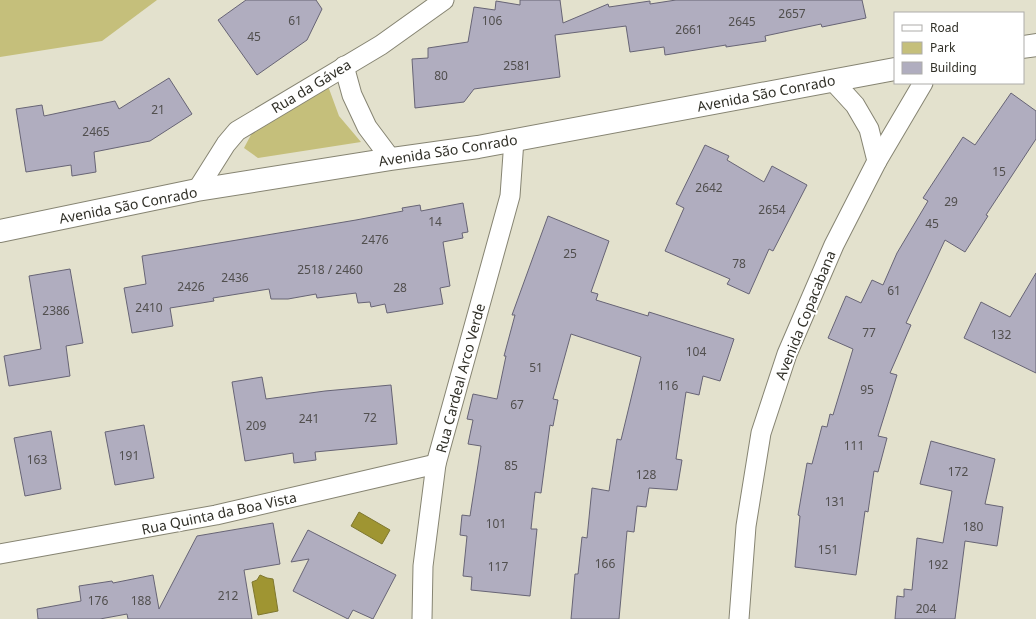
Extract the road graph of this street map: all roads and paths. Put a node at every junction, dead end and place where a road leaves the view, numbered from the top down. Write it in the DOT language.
graph roads {
  1 [pos="444,0"];
  2 [pos="1036,45"];
  3 [pos="1024,47"];
  4 [pos="344,66"];
  5 [pos="894,69"];
  6 [pos="833,81"];
  7 [pos="922,84"];
  8 [pos="514,140"];
  9 [pos="391,159"];
  10 [pos="877,161"];
  11 [pos="197,190"];
  12 [pos="0,231"];
  13 [pos="436,464"];
  14 [pos="0,554"];
  15 [pos="422,619"];
  16 [pos="739,619"];
  1 -- 4 [label="street, Rua da Gávea"];
  2 -- 3 [label="street"];
  4 -- 9 [label="street"];
  4 -- 11 [label="street, Rua da Gávea"];
  5 -- 6 [label="street, Avenida São Conrado"];
  6 -- 8 [label="street, Avenida São Conrado"];
  6 -- 10 [label="street"];
  7 -- 10 [label="street, Avenida Copacabana"];
  8 -- 9 [label="street, Avenida São Conrado"];
  8 -- 13 [label="street, Rua Cardeal Arco Verde"];
  9 -- 11 [label="street, Avenida São Conrado"];
  10 -- 16 [label="street, Avenida Copacabana"];
  11 -- 12 [label="street, Avenida São Conrado"];
  13 -- 14 [label="street, Rua Quinta da Boa Vista"];
  13 -- 15 [label="street, Rua Cardeal Arco Verde"];
}
